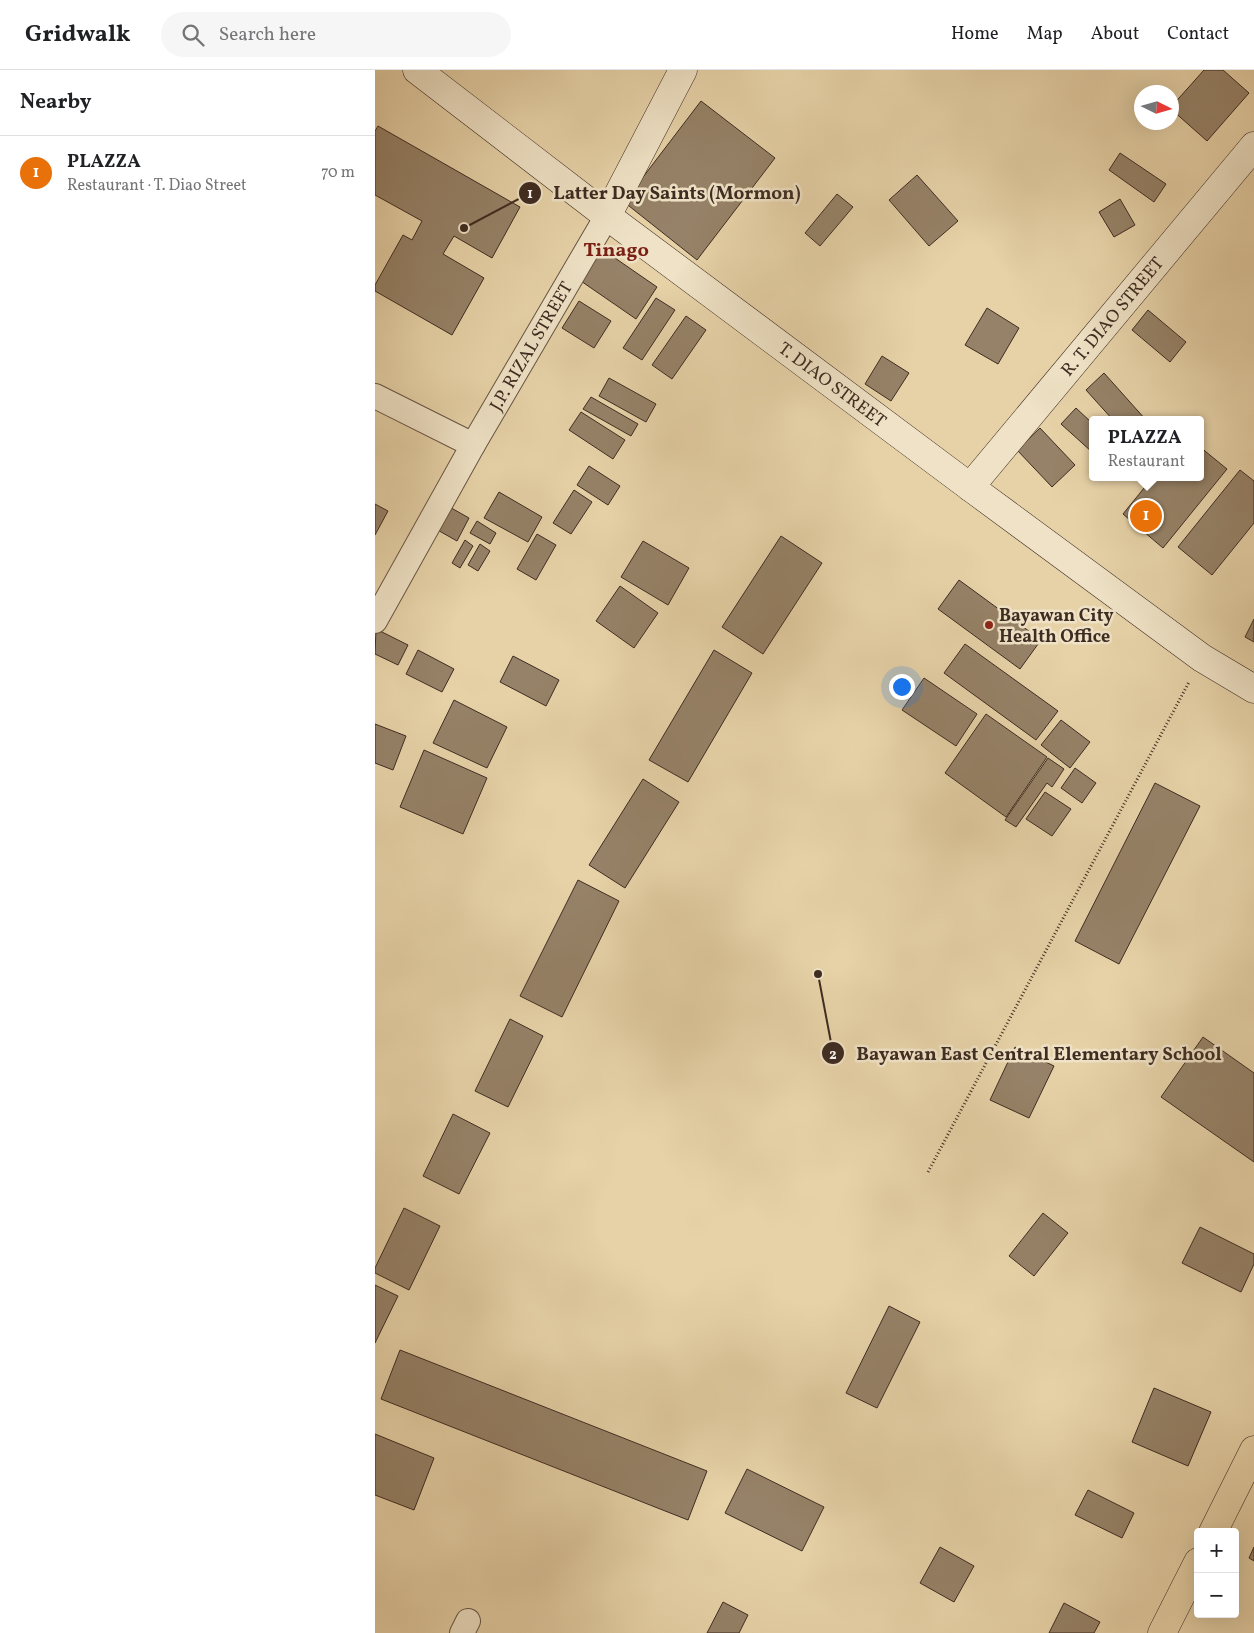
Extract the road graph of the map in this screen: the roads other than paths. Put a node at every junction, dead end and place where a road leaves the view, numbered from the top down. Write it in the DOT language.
graph roads {
  1 [pos="417,70"];
  2 [pos="683,70"];
  3 [pos="1254,146"];
  4 [pos="607,216"];
  5 [pos="375,396"];
  6 [pos="473,446"];
  7 [pos="970,487"];
  8 [pos="375,621"];
  9 [pos="1254,689"];
  10 [pos="1254,1450"];
  11 [pos="1215,1528"];
  12 [pos="1194,1570"];
  13 [pos="1162,1633"];
  1 -- 4 [label="street, T. DIAO STREET"];
  2 -- 4 [label="street, J.P. RIZAL STREET"];
  3 -- 7 [label="street, R. T. DIAO STREET"];
  4 -- 6 [label="street, J.P. RIZAL STREET"];
  4 -- 7 [label="street, T. DIAO STREET"];
  5 -- 6 [label="street"];
  6 -- 8 [label="street, J.P. RIZAL STREET"];
  7 -- 9 [label="street, T. DIAO STREET"];
  10 -- 11 [label="highway"];
  12 -- 13 [label="highway"];
}
